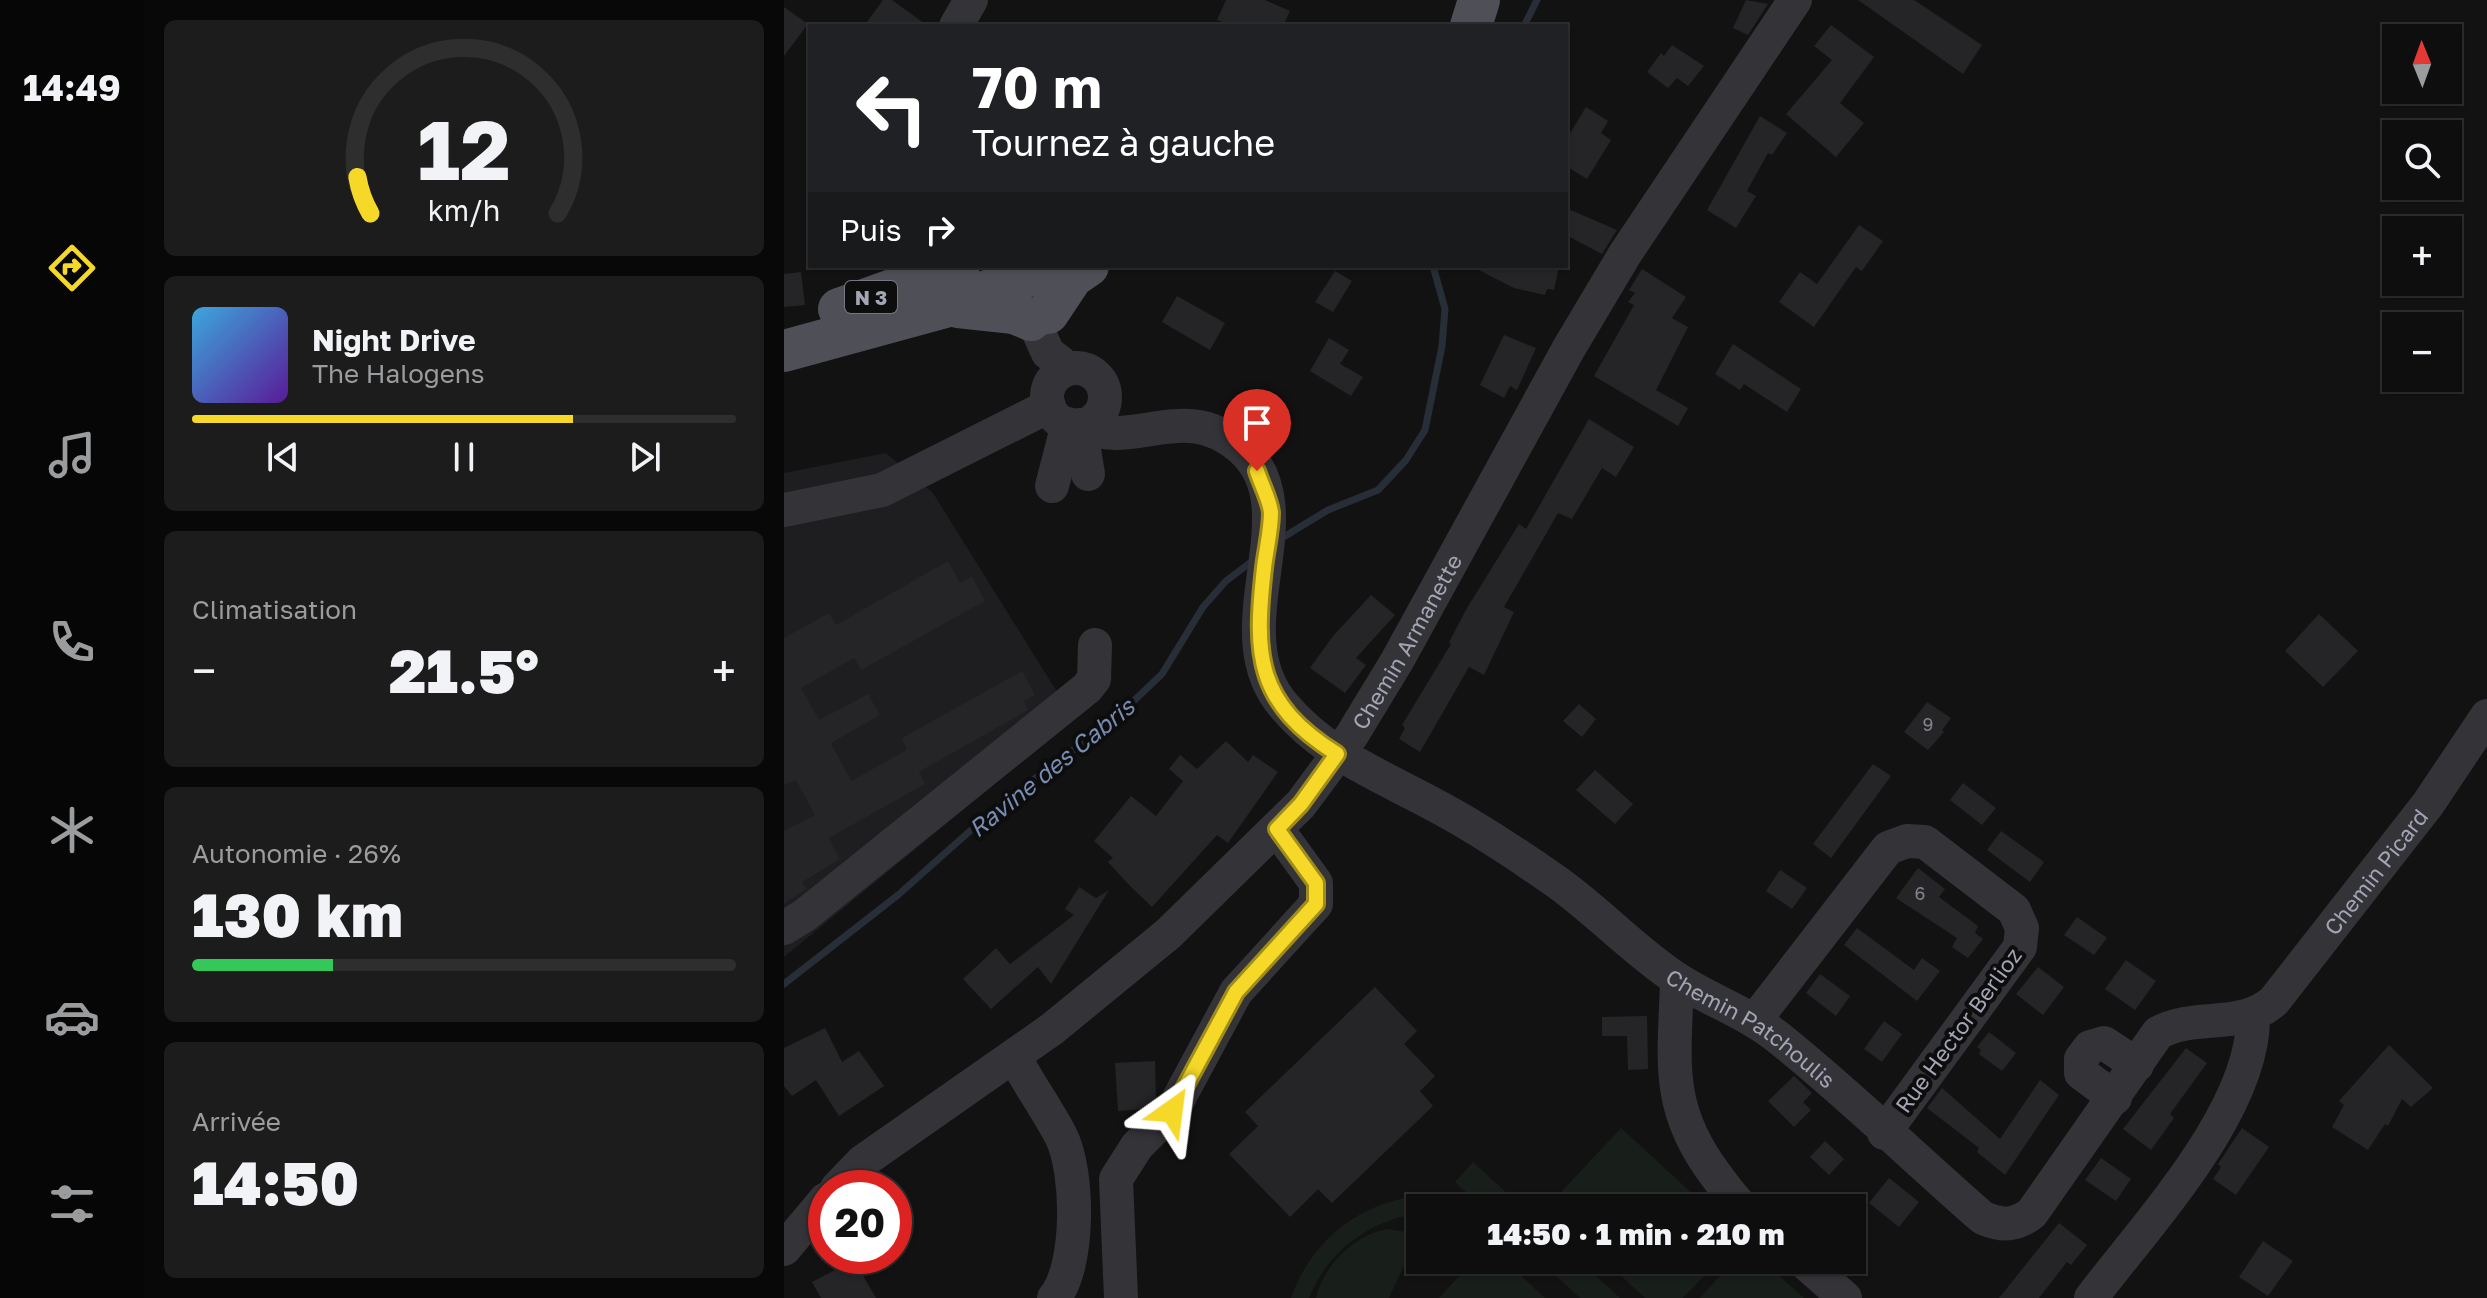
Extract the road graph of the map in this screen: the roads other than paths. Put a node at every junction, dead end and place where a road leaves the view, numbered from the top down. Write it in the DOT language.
graph roads {
  1 [pos="971,0"];
  2 [pos="1479,0"];
  3 [pos="1795,0"];
  4 [pos="957,24"];
  5 [pos="1472,24"];
  6 [pos="953,268"];
  7 [pos="1085,268"];
  8 [pos="1030,270"];
  9 [pos="945,307"];
  10 [pos="1040,317"];
  11 [pos="784,328"];
  12 [pos="784,351"];
  13 [pos="1061,367"];
  14 [pos="1104,399"];
  15 [pos="1066,419"];
  16 [pos="1155,427"];
  17 [pos="1088,474"];
  18 [pos="1052,486"];
  19 [pos="784,510"];
  20 [pos="1095,645"];
  21 [pos="2487,716"];
  22 [pos="1337,754"];
  23 [pos="1277,829"];
  24 [pos="784,928"];
  25 [pos="1677,979"];
  26 [pos="2253,1016"];
  27 [pos="1755,1020"];
  28 [pos="1014,1056"];
  29 [pos="2137,1065"];
  30 [pos="2115,1098"];
  31 [pos="1884,1133"];
  32 [pos="854,1170"];
  33 [pos="1732,1194"];
  34 [pos="808,1220"];
  35 [pos="784,1249"];
  36 [pos="1818,1274"];
  37 [pos="1054,1298"];
  38 [pos="1121,1298"];
  39 [pos="1845,1298"];
  40 [pos="2091,1298"];
  1 -- 4 [label="street"];
  2 -- 5 [label="main road"];
  3 -- 22 [label="street, Chemin Armanette"];
  6 -- 11 [label="main road, N 3"];
  7 -- 10 [label="main road"];
  8 -- 9 [label="main road, N 3"];
  8 -- 10 [label="street"];
  9 -- 10 [label="main road"];
  9 -- 12 [label="main road, N 3"];
  10 -- 13 [label="street"];
  13 -- 14 [label="street"];
  13 -- 15 [label="street"];
  14 -- 15 [label="street"];
  14 -- 16 [label="street"];
  15 -- 16 [label="street"];
  15 -- 17 [label="street"];
  15 -- 18 [label="street"];
  15 -- 19 [label="street"];
  16 -- 22 [label="street, Chemin Patchoulis"];
  20 -- 24 [label="street"];
  21 -- 26 [label="street, Chemin Picard"];
  22 -- 23 [label="street, Chemin Armanette"];
  22 -- 25 [label="street, Chemin Patchoulis"];
  23 -- 28 [label="street, Chemin Armanette"];
  23 -- 38 [label="street"];
  25 -- 27 [label="street, Chemin Patchoulis"];
  25 -- 33 [label="street"];
  26 -- 29 [label="street"];
  26 -- 40 [label="street"];
  27 -- 31 [label="street, Chemin Patchoulis"];
  27 -- 31 [label="street, Rue Hector Berlioz"];
  28 -- 32 [label="street, Chemin Armanette"];
  28 -- 37 [label="street"];
  29 -- 30 [label="street"];
  29 -- 30 [label="street"];
  30 -- 31 [label="street, Chemin Patchoulis"];
  34 -- 35 [label="street"];
  36 -- 39 [label="street"];
}
